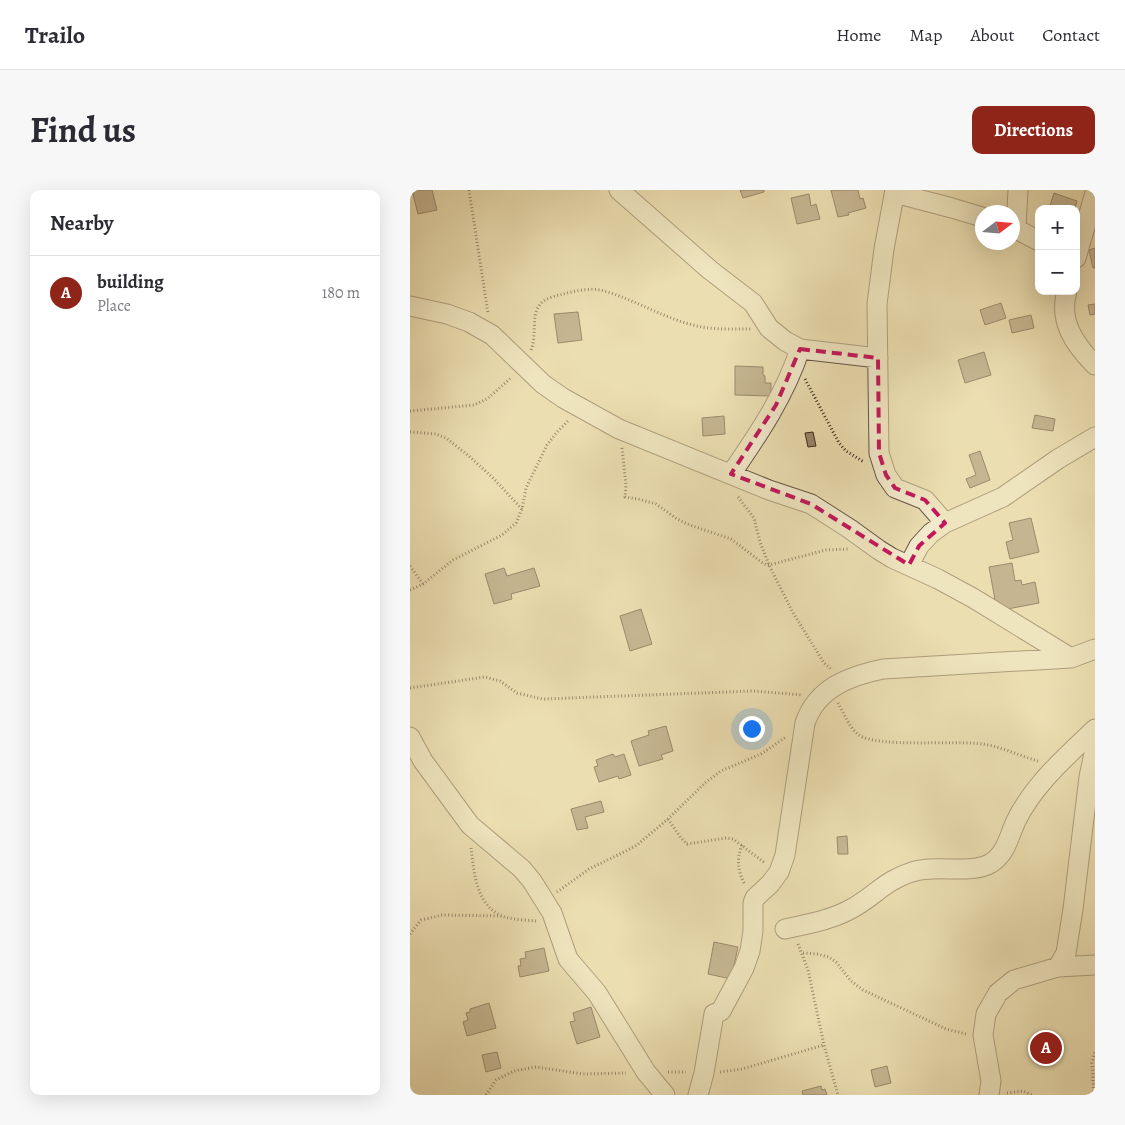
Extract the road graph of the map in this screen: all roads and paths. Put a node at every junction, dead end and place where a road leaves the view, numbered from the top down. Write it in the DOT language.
graph roads {
  1 [pos="469,190"];
  2 [pos="619,190"];
  3 [pos="1018,190"];
  4 [pos="895,192"];
  5 [pos="1095,193"];
  6 [pos="1016,205"];
  7 [pos="975,215"];
  8 [pos="1020,230"];
  9 [pos="1035,239"];
  10 [pos="1078,250"];
  11 [pos="1067,295"];
  12 [pos="410,306"];
  13 [pos="769,328"];
  14 [pos="492,335"];
  15 [pos="797,357"];
  16 [pos="878,358"];
  17 [pos="1095,365"];
  18 [pos="524,366"];
  19 [pos="583,409"];
  20 [pos="410,411"];
  21 [pos="619,429"];
  22 [pos="410,432"];
  23 [pos="1095,437"];
  24 [pos="731,474"];
  25 [pos="886,475"];
  26 [pos="737,495"];
  27 [pos="522,509"];
  28 [pos="945,524"];
  29 [pos="879,550"];
  30 [pos="769,565"];
  31 [pos="909,565"];
  32 [pos="410,566"];
  33 [pos="423,584"];
  34 [pos="410,590"];
  35 [pos="1095,650"];
  36 [pos="1072,658"];
  37 [pos="410,688"];
  38 [pos="832,689"];
  39 [pos="805,723"];
  40 [pos="1095,729"];
  41 [pos="410,737"];
  42 [pos="1095,749"];
  43 [pos="1056,766"];
  44 [pos="668,818"];
  45 [pos="470,825"];
  46 [pos="742,845"];
  47 [pos="779,872"];
  48 [pos="755,898"];
  49 [pos="545,902"];
  50 [pos="503,916"];
  51 [pos="557,928"];
  52 [pos="785,929"];
  53 [pos="410,934"];
  54 [pos="803,954"];
  55 [pos="1095,965"];
  56 [pos="1058,967"];
  57 [pos="983,1035"];
  58 [pos="824,1044"];
  59 [pos="1095,1052"];
  60 [pos="646,1072"];
  61 [pos="704,1073"];
  62 [pos="486,1095"];
  63 [pos="665,1095"];
  64 [pos="698,1095"];
  65 [pos="838,1095"];
  66 [pos="989,1095"];
  67 [pos="998,1095"];
  68 [pos="1032,1095"];
  69 [pos="1094,1095"];
  1 -- 14 [label="path"];
  2 -- 13 [label="street"];
  3 -- 6 [label="street"];
  4 -- 7 [label="street"];
  4 -- 16 [label="street"];
  5 -- 10 [label="street"];
  8 -- 9 [label="street"];
  11 -- 17 [label="street"];
  12 -- 14 [label="street"];
  13 -- 15 [label="street"];
  13 -- 18 [label="path"];
  14 -- 18 [label="street"];
  15 -- 16 [label="street"];
  15 -- 24 [label="street"];
  15 -- 25 [label="path"];
  16 -- 25 [label="street"];
  18 -- 19 [label="street"];
  18 -- 20 [label="path"];
  19 -- 21 [label="street"];
  19 -- 27 [label="path"];
  21 -- 24 [label="street"];
  21 -- 30 [label="path"];
  22 -- 27 [label="path"];
  23 -- 28 [label="street"];
  24 -- 29 [label="street"];
  25 -- 28 [label="street"];
  26 -- 30 [label="path"];
  27 -- 33 [label="path"];
  28 -- 31 [label="street"];
  29 -- 30 [label="path"];
  29 -- 31 [label="street"];
  30 -- 38 [label="path"];
  31 -- 36 [label="street"];
  32 -- 33 [label="path"];
  33 -- 34 [label="path"];
  35 -- 36 [label="street"];
  36 -- 38 [label="street"];
  37 -- 38 [label="path"];
  38 -- 39 [label="street"];
  38 -- 43 [label="path"];
  39 -- 44 [label="path"];
  39 -- 47 [label="street"];
  40 -- 43 [label="street"];
  41 -- 45 [label="street"];
  42 -- 56 [label="street"];
  43 -- 52 [label="street"];
  44 -- 46 [label="path"];
  44 -- 49 [label="path"];
  45 -- 49 [label="street"];
  45 -- 50 [label="path"];
  46 -- 47 [label="path"];
  46 -- 48 [label="path"];
  47 -- 48 [label="street"];
  48 -- 61 [label="street"];
  49 -- 51 [label="street"];
  50 -- 51 [label="path"];
  50 -- 53 [label="path"];
  51 -- 60 [label="street"];
  52 -- 54 [label="path"];
  54 -- 57 [label="path"];
  54 -- 58 [label="path"];
  55 -- 56 [label="street"];
  56 -- 57 [label="street"];
  57 -- 66 [label="street"];
  58 -- 61 [label="path"];
  58 -- 65 [label="path"];
  59 -- 69 [label="path"];
  60 -- 61 [label="path"];
  60 -- 62 [label="path"];
  60 -- 63 [label="street"];
  61 -- 64 [label="street"];
  67 -- 68 [label="path"];
}
